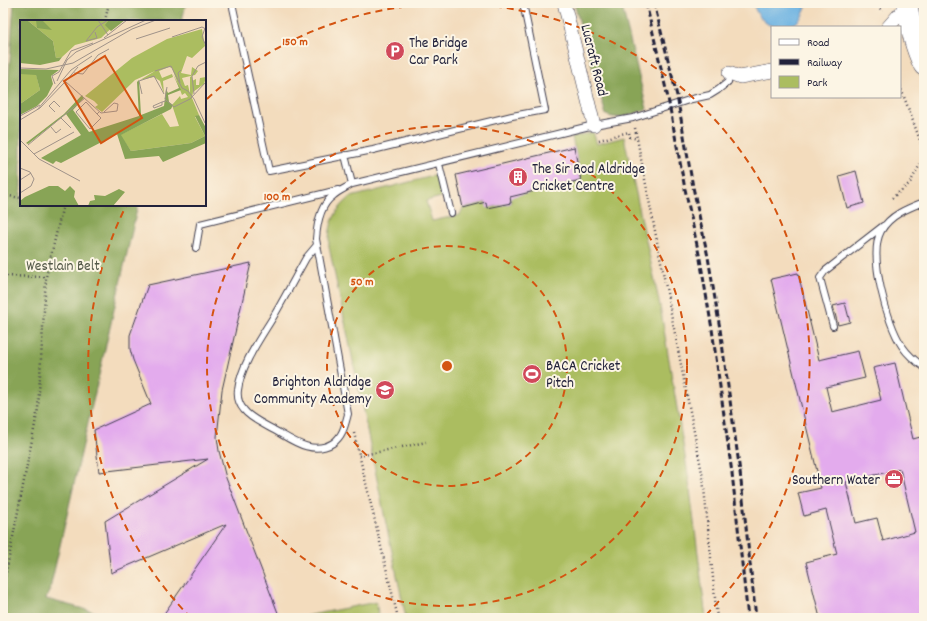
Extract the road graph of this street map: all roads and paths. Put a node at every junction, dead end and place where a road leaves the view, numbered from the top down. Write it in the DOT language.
graph roads {
  1 [pos="109,3"];
  2 [pos="232,3"];
  3 [pos="523,3"];
  4 [pos="564,3"];
  5 [pos="908,5"];
  6 [pos="105,20"];
  7 [pos="889,26"];
  8 [pos="914,56"];
  9 [pos="771,71"];
  10 [pos="729,73"];
  11 [pos="901,89"];
  12 [pos="594,125"];
  13 [pos="924,151"];
  14 [pos="345,155"];
  15 [pos="924,157"];
  16 [pos="439,164"];
  17 [pos="352,184"];
  18 [pos="345,188"];
  19 [pos="3,195"];
  20 [pos="20,198"];
  21 [pos="892,198"];
  22 [pos="924,202"];
  23 [pos="63,206"];
  24 [pos="451,213"];
  25 [pos="889,221"];
  26 [pos="317,245"];
  27 [pos="196,248"];
  28 [pos="3,276"];
  29 [pos="46,277"];
  30 [pos="833,326"];
  31 [pos="924,367"];
  32 [pos="347,405"];
  33 [pos="426,442"];
  34 [pos="359,456"];
  35 [pos="3,588"];
  36 [pos="398,618"];
  37 [pos="717,618"];
  1 -- 6 [label="path"];
  2 -- 14 [label="lane"];
  3 -- 14 [label="lane"];
  4 -- 12 [label="street, Lucraft Road"];
  5 -- 7 [label="street"];
  5 -- 8 [label="highway"];
  9 -- 10 [label="street"];
  10 -- 12 [label="lane"];
  11 -- 13 [label="path"];
  12 -- 16 [label="lane"];
  12 -- 37 [label="path"];
  14 -- 17 [label="lane"];
  15 -- 21 [label="path"];
  16 -- 17 [label="lane"];
  16 -- 24 [label="lane"];
  17 -- 18 [label="lane"];
  18 -- 26 [label="lane"];
  18 -- 27 [label="lane"];
  19 -- 20 [label="path"];
  22 -- 25 [label="lane"];
  23 -- 29 [label="path"];
  25 -- 30 [label="lane"];
  25 -- 31 [label="lane"];
  26 -- 32 [label="lane"];
  26 -- 32 [label="lane"];
  28 -- 29 [label="path"];
  29 -- 35 [label="path"];
  32 -- 34 [label="path"];
  33 -- 34 [label="path"];
  34 -- 36 [label="path"];
}
